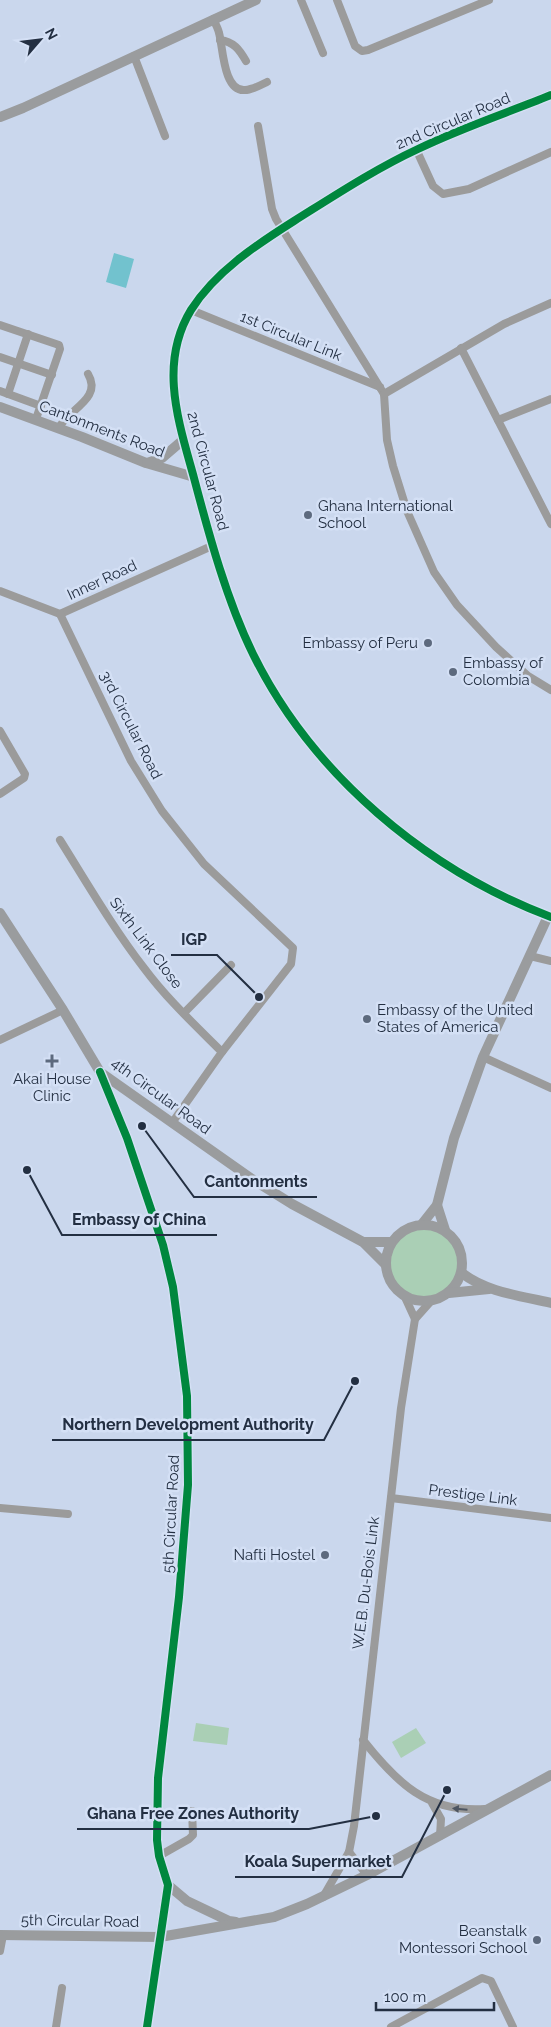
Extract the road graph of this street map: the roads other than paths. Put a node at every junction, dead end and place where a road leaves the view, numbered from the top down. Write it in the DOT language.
graph roads {
  1 [pos="256,0"];
  2 [pos="301,0"];
  3 [pos="337,0"];
  4 [pos="489,0"];
  5 [pos="213,19"];
  6 [pos="220,40"];
  7 [pos="322,53"];
  8 [pos="134,56"];
  9 [pos="246,61"];
  10 [pos="267,82"];
  11 [pos="551,95"];
  12 [pos="0,117"];
  13 [pos="258,126"];
  14 [pos="165,136"];
  15 [pos="416,149"];
  16 [pos="551,152"];
  17 [pos="282,229"];
  18 [pos="551,304"];
  19 [pos="191,310"];
  20 [pos="0,325"];
  21 [pos="28,334"];
  22 [pos="461,348"];
  23 [pos="0,357"];
  24 [pos="19,364"];
  25 [pos="88,374"];
  26 [pos="52,375"];
  27 [pos="382,390"];
  28 [pos="0,391"];
  29 [pos="8,394"];
  30 [pos="551,400"];
  31 [pos="41,406"];
  32 [pos="0,407"];
  33 [pos="36,419"];
  34 [pos="498,420"];
  35 [pos="59,428"];
  36 [pos="183,440"];
  37 [pos="146,464"];
  38 [pos="194,477"];
  39 [pos="551,524"];
  40 [pos="214,545"];
  41 [pos="0,590"];
  42 [pos="60,614"];
  43 [pos="551,690"];
  44 [pos="0,731"];
  45 [pos="0,794"];
  46 [pos="60,840"];
  47 [pos="550,914"];
  48 [pos="1,917"];
  49 [pos="530,956"];
  50 [pos="551,961"];
  51 [pos="230,965"];
  52 [pos="63,1010"];
  53 [pos="184,1013"];
  54 [pos="0,1040"];
  55 [pos="222,1052"];
  56 [pos="483,1057"];
  57 [pos="100,1072"];
  58 [pos="551,1088"];
  59 [pos="172,1123"];
  60 [pos="437,1205"];
  61 [pos="422,1224"];
  62 [pos="445,1230"];
  63 [pos="363,1242"];
  64 [pos="391,1242"];
  65 [pos="386,1265"];
  66 [pos="462,1272"];
  67 [pos="495,1289"];
  68 [pos="449,1293"];
  69 [pos="404,1295"];
  70 [pos="430,1301"];
  71 [pos="551,1302"];
  72 [pos="415,1319"];
  73 [pos="391,1498"];
  74 [pos="0,1508"];
  75 [pos="68,1514"];
  76 [pos="551,1518"];
  77 [pos="363,1740"];
  78 [pos="551,1775"];
  79 [pos="430,1801"];
  80 [pos="491,1809"];
  81 [pos="192,1812"];
  82 [pos="440,1836"];
  83 [pos="349,1852"];
  84 [pos="159,1856"];
  85 [pos="367,1875"];
  86 [pos="168,1885"];
  87 [pos="323,1897"];
  88 [pos="247,1922"];
  89 [pos="1,1934"];
  90 [pos="160,1937"];
  91 [pos="0,1951"];
  92 [pos="62,1988"];
  93 [pos="56,2027"];
  94 [pos="147,2027"];
  95 [pos="391,2027"];
  96 [pos="513,2027"];
  1 -- 5 [label="street"];
  2 -- 7 [label="street"];
  3 -- 4 [label="street"];
  5 -- 6 [label="street"];
  5 -- 8 [label="street"];
  6 -- 9 [label="street"];
  6 -- 10 [label="street"];
  8 -- 12 [label="street"];
  8 -- 14 [label="street"];
  11 -- 15 [label="street, 2nd Circular Road"];
  13 -- 17 [label="street"];
  15 -- 16 [label="street"];
  15 -- 17 [label="street, 2nd Circular Road"];
  17 -- 19 [label="street, 2nd Circular Road"];
  17 -- 27 [label="street"];
  18 -- 22 [label="street"];
  19 -- 27 [label="street, 1st Circular Link"];
  19 -- 36 [label="street, 2nd Circular Road"];
  20 -- 21 [label="street"];
  21 -- 24 [label="street"];
  21 -- 26 [label="street"];
  22 -- 27 [label="street"];
  22 -- 34 [label="street"];
  23 -- 24 [label="street"];
  24 -- 26 [label="street"];
  24 -- 29 [label="street"];
  25 -- 35 [label="street"];
  26 -- 31 [label="street"];
  27 -- 43 [label="street"];
  28 -- 29 [label="street"];
  29 -- 31 [label="street"];
  30 -- 34 [label="street"];
  31 -- 33 [label="street"];
  32 -- 33 [label="street, Cantonments Road"];
  33 -- 35 [label="street, Cantonments Road"];
  34 -- 39 [label="street"];
  35 -- 37 [label="street, Cantonments Road"];
  36 -- 37 [label="street"];
  36 -- 38 [label="street, 2nd Circular Road"];
  37 -- 38 [label="street, Cantonments Road"];
  38 -- 40 [label="street, 2nd Circular Road"];
  40 -- 42 [label="street, Inner Road"];
  40 -- 47 [label="street, 2nd Circular Road"];
  41 -- 42 [label="street, Inner Road"];
  42 -- 55 [label="street, 3rd Circular Road"];
  44 -- 45 [label="street"];
  46 -- 53 [label="street, Sixth Link Close"];
  47 -- 49 [label="street"];
  48 -- 52 [label="street, 4th Circular Road"];
  49 -- 50 [label="street"];
  49 -- 56 [label="street"];
  51 -- 53 [label="street"];
  52 -- 54 [label="street"];
  52 -- 57 [label="street, 4th Circular Road"];
  53 -- 55 [label="street, Sixth Link Close"];
  55 -- 59 [label="street"];
  56 -- 58 [label="street"];
  56 -- 60 [label="street"];
  57 -- 59 [label="street, 4th Circular Road"];
  57 -- 84 [label="street, 5th Circular Road"];
  59 -- 63 [label="street, 4th Circular Road"];
  60 -- 61 [label="street"];
  60 -- 62 [label="street"];
  61 -- 62 [label="street"];
  61 -- 64 [label="street"];
  62 -- 66 [label="street"];
  63 -- 64 [label="street, 4th Circular Road"];
  63 -- 65 [label="street, 4th Circular Road"];
  64 -- 65 [label="street"];
  65 -- 69 [label="street"];
  66 -- 67 [label="street"];
  66 -- 68 [label="street"];
  67 -- 68 [label="street"];
  67 -- 71 [label="street"];
  68 -- 70 [label="street"];
  69 -- 70 [label="street"];
  69 -- 72 [label="street"];
  70 -- 72 [label="street"];
  72 -- 73 [label="street, W.E.B. Du-Bois Link"];
  73 -- 76 [label="street, Prestige Link"];
  73 -- 77 [label="street, W.E.B. Du-Bois Link"];
  74 -- 75 [label="street"];
  77 -- 79 [label="street"];
  77 -- 83 [label="street, W.E.B. Du-Bois Link"];
  78 -- 80 [label="street, 5th Circular Road"];
  80 -- 79 [label="street, one-way"];
  79 -- 82 [label="street"];
  80 -- 82 [label="street, 5th Circular Road"];
  81 -- 84 [label="street"];
  82 -- 85 [label="street, 5th Circular Road"];
  83 -- 85 [label="street"];
  83 -- 87 [label="street, W.E.B. Du-Bois Link"];
  84 -- 86 [label="street, 5th Circular Road"];
  85 -- 87 [label="street, 5th Circular Road"];
  86 -- 88 [label="street"];
  86 -- 90 [label="street, 5th Circular Road"];
  87 -- 88 [label="street, 5th Circular Road"];
  88 -- 90 [label="street, 5th Circular Road"];
  89 -- 90 [label="street, 5th Circular Road"];
  89 -- 91 [label="street"];
  90 -- 94 [label="street"];
  92 -- 93 [label="street"];
  95 -- 96 [label="street"];
}
